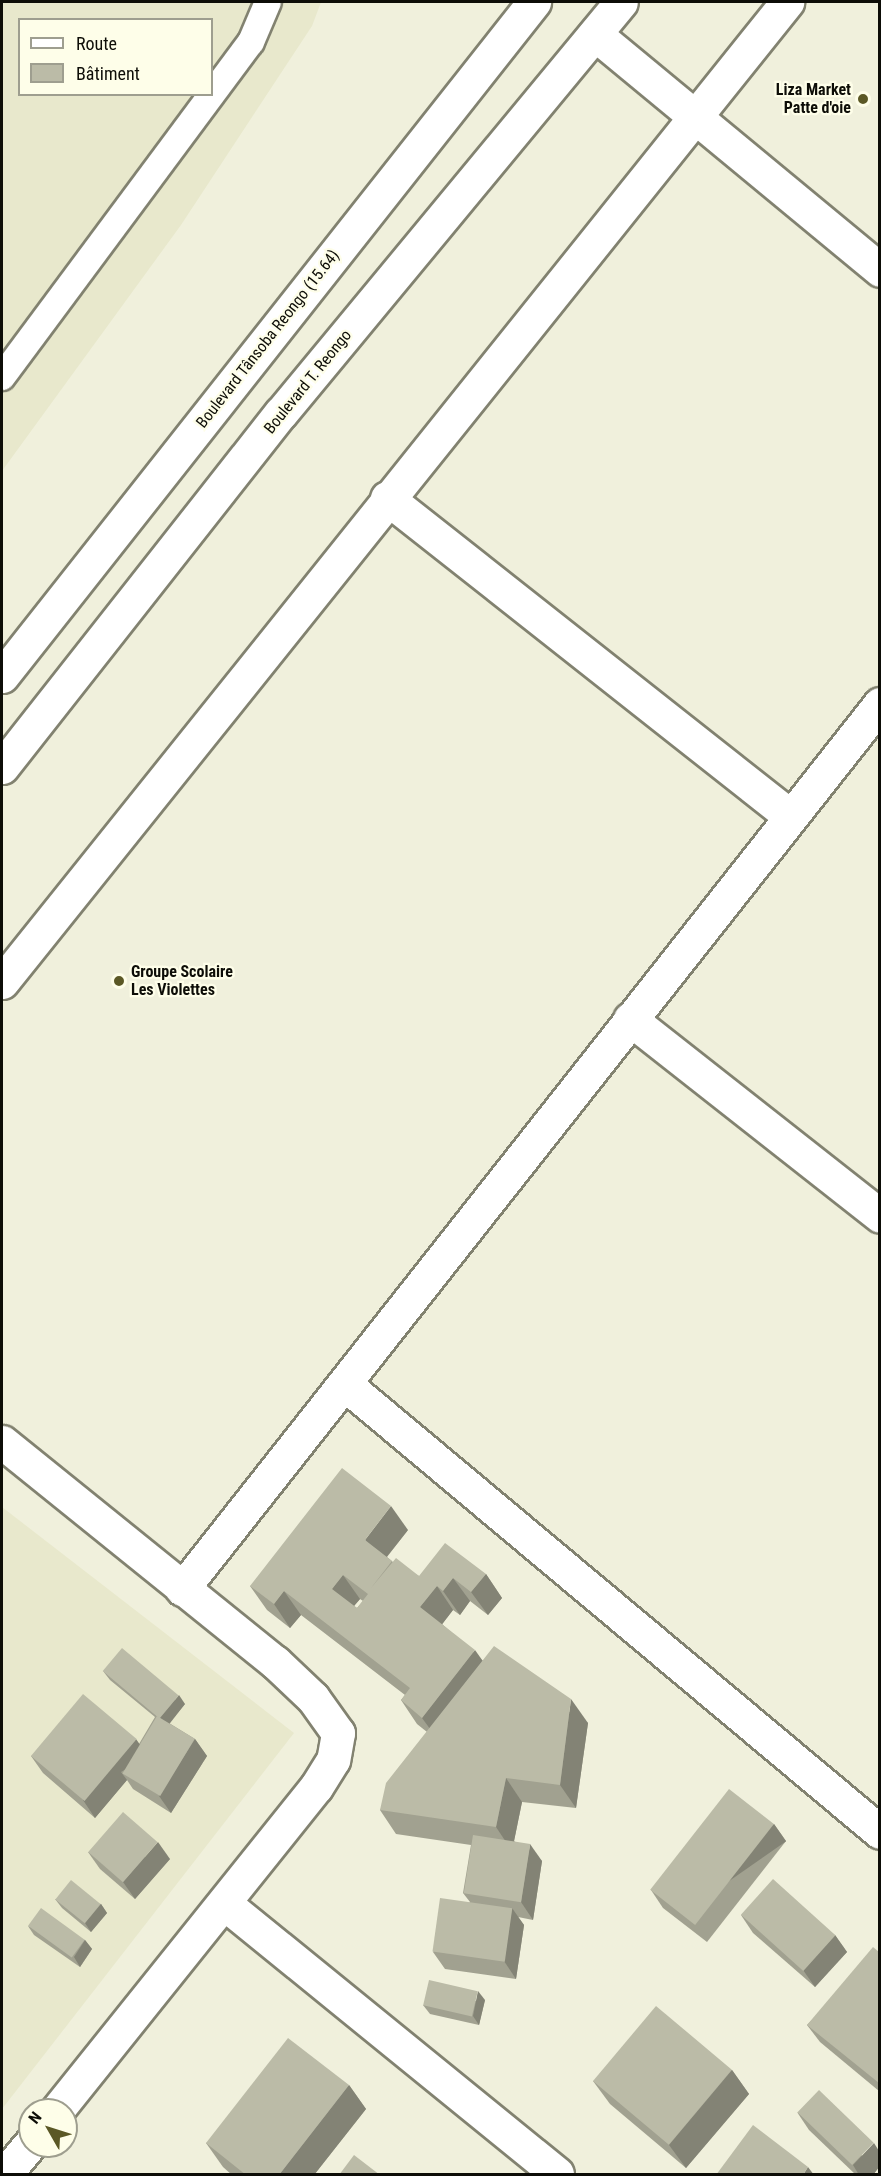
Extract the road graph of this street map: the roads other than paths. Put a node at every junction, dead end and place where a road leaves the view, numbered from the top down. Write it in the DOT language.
graph roads {
  1 [pos="268,2"];
  2 [pos="534,2"];
  3 [pos="621,2"];
  4 [pos="787,2"];
  5 [pos="594,34"];
  6 [pos="213,93"];
  7 [pos="211,96"];
  8 [pos="692,117"];
  9 [pos="879,270"];
  10 [pos="2,377"];
  11 [pos="387,498"];
  12 [pos="2,676"];
  13 [pos="879,704"];
  14 [pos="2,768"];
  15 [pos="789,816"];
  16 [pos="2,982"];
  17 [pos="630,1020"];
  18 [pos="879,1216"];
  19 [pos="346,1385"];
  20 [pos="2,1442"];
  21 [pos="182,1589"];
  22 [pos="879,1832"];
  23 [pos="224,1903"];
  24 [pos="67,2098"];
  25 [pos="19,2158"];
  26 [pos="5,2175"];
  27 [pos="557,2175"];
  1 -- 6 [label="lane"];
  2 -- 12 [label="main road, Boulevard Tânsoba Reongo (15.64)"];
  3 -- 5 [label="main road, Boulevard T. Reongo"];
  4 -- 8 [label="main road"];
  5 -- 8 [label="main road"];
  5 -- 14 [label="main road, Boulevard T. Reongo"];
  7 -- 10 [label="lane"];
  8 -- 9 [label="main road"];
  8 -- 11 [label="main road"];
  11 -- 15 [label="main road"];
  11 -- 16 [label="main road"];
  13 -- 15 [label="main road"];
  15 -- 17 [label="main road"];
  17 -- 18 [label="main road"];
  17 -- 19 [label="main road"];
  19 -- 21 [label="main road"];
  19 -- 22 [label="main road"];
  20 -- 21 [label="main road"];
  21 -- 23 [label="main road"];
  23 -- 24 [label="main road"];
  23 -- 27 [label="main road"];
  25 -- 26 [label="main road"];
}
